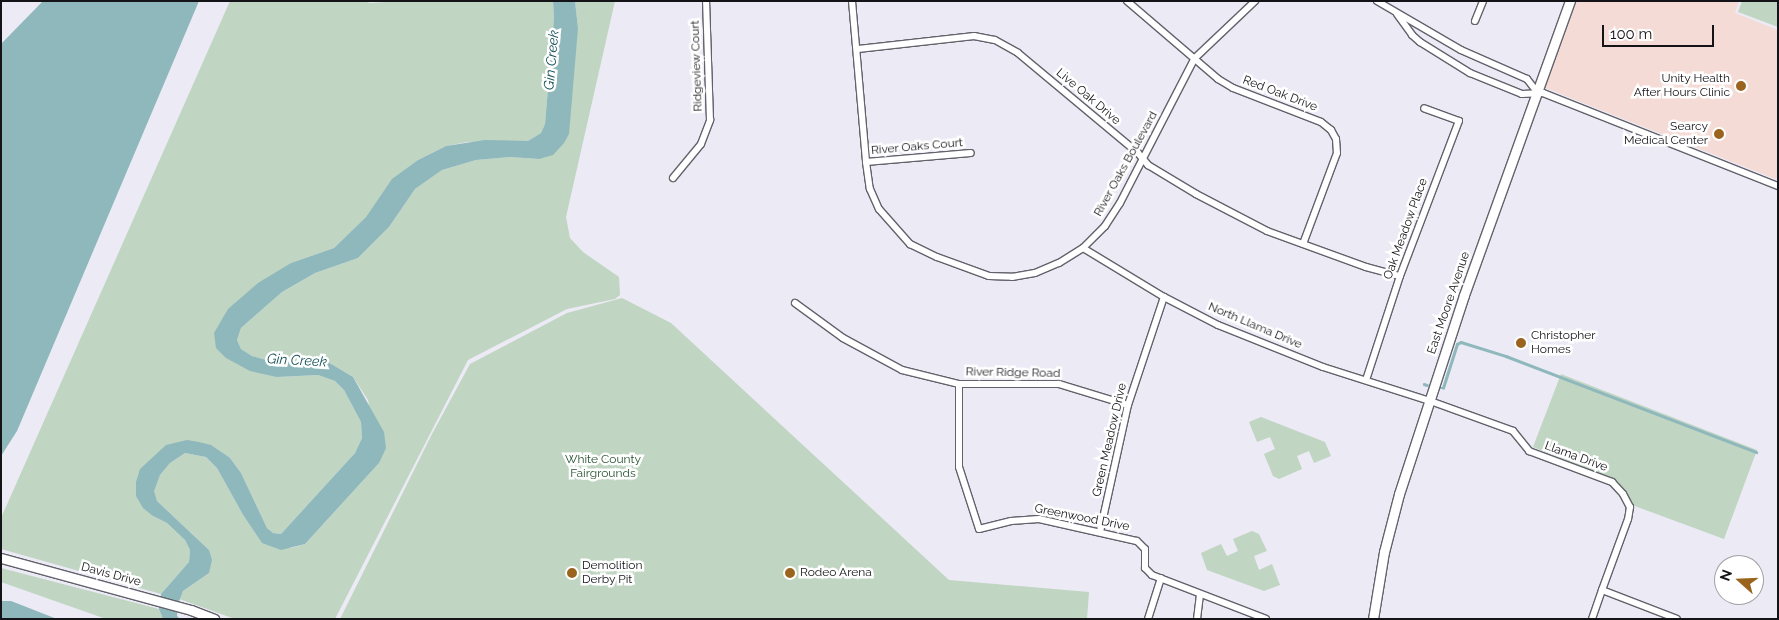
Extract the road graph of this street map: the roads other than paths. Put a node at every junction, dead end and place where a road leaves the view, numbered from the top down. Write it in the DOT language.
graph roads {
  1 [pos="706,1"];
  2 [pos="852,1"];
  3 [pos="1126,1"];
  4 [pos="1255,1"];
  5 [pos="1377,1"];
  6 [pos="1483,1"];
  7 [pos="1570,1"];
  8 [pos="1397,14"];
  9 [pos="1475,21"];
  10 [pos="858,49"];
  11 [pos="1195,58"];
  12 [pos="1537,92"];
  13 [pos="1424,108"];
  14 [pos="971,153"];
  15 [pos="1143,159"];
  16 [pos="866,162"];
  17 [pos="673,178"];
  18 [pos="1778,186"];
  19 [pos="1303,244"];
  20 [pos="1083,248"];
  21 [pos="1400,276"];
  22 [pos="1164,297"];
  23 [pos="795,303"];
  24 [pos="1366,380"];
  25 [pos="959,384"];
  26 [pos="1429,400"];
  27 [pos="1128,405"];
  28 [pos="1100,532"];
  29 [pos="1,558"];
  30 [pos="1161,578"];
  31 [pos="1602,590"];
  32 [pos="1200,594"];
  33 [pos="214,619"];
  34 [pos="1148,619"];
  35 [pos="1197,619"];
  36 [pos="1266,619"];
  37 [pos="1374,619"];
  38 [pos="1592,619"];
  39 [pos="1677,619"];
  1 -- 17 [label="street, Ridgeview Court"];
  2 -- 10 [label="street, River Oaks Boulevard"];
  3 -- 11 [label="street, Red Oak Drive"];
  4 -- 11 [label="street, River Oaks Boulevard"];
  5 -- 8 [label="street"];
  6 -- 9 [label="street"];
  7 -- 12 [label="street, East Moore Avenue"];
  8 -- 12 [label="street"];
  8 -- 12 [label="street"];
  10 -- 15 [label="street, Live Oak Drive"];
  10 -- 16 [label="street, River Oaks Boulevard"];
  11 -- 15 [label="street, River Oaks Boulevard"];
  11 -- 19 [label="street, Red Oak Drive"];
  12 -- 18 [label="street"];
  12 -- 26 [label="street, East Moore Avenue"];
  13 -- 21 [label="street, Oak Meadow Place"];
  14 -- 16 [label="street, River Oaks Court"];
  15 -- 19 [label="street, Live Oak Drive"];
  15 -- 20 [label="street, River Oaks Boulevard"];
  16 -- 20 [label="street, River Oaks Boulevard"];
  19 -- 21 [label="street, Live Oak Drive"];
  20 -- 22 [label="street, North Llama Drive"];
  21 -- 24 [label="street, Oak Meadow Place"];
  22 -- 24 [label="street, North Llama Drive"];
  22 -- 27 [label="street, Green Meadow Drive"];
  23 -- 25 [label="street, River Ridge Road"];
  24 -- 26 [label="street, North Llama Drive"];
  25 -- 27 [label="street, River Ridge Road"];
  25 -- 28 [label="street, Greenwood Drive"];
  26 -- 31 [label="street, Llama Drive"];
  26 -- 37 [label="street, East Moore Avenue"];
  27 -- 28 [label="street, Green Meadow Drive"];
  28 -- 30 [label="street, Greenwood Drive"];
  29 -- 33 [label="street, Davis Drive"];
  30 -- 32 [label="street, Greenwood Drive"];
  30 -- 34 [label="street"];
  31 -- 38 [label="street, Llama Drive"];
  31 -- 39 [label="street"];
  32 -- 35 [label="street"];
  32 -- 36 [label="street, Greenwood Drive"];
}
